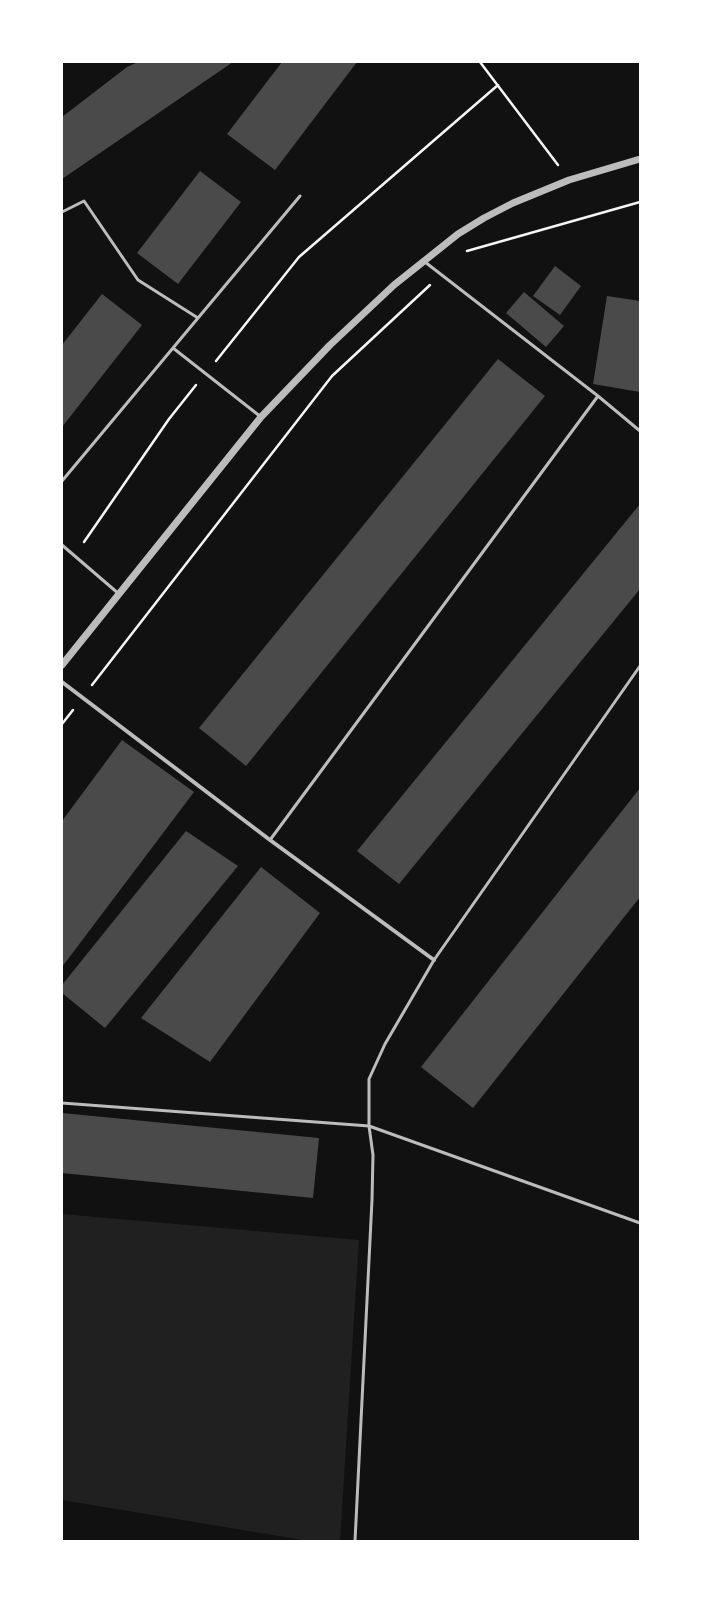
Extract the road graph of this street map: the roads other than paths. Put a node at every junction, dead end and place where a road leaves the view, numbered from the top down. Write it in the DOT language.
graph roads {
  1 [pos="640,159"];
  2 [pos="300,196"];
  3 [pos="62,212"];
  4 [pos="423,261"];
  5 [pos="198,318"];
  6 [pos="173,348"];
  7 [pos="598,396"];
  8 [pos="261,417"];
  9 [pos="640,431"];
  10 [pos="62,481"];
  11 [pos="62,545"];
  12 [pos="119,594"];
  13 [pos="62,665"];
  14 [pos="640,666"];
  15 [pos="62,682"];
  16 [pos="270,840"];
  17 [pos="434,960"];
  18 [pos="62,1103"];
  19 [pos="369,1126"];
  20 [pos="640,1223"];
  21 [pos="354,1541"];
  1 -- 4 [label="street"];
  2 -- 5 [label="lane"];
  3 -- 5 [label="lane"];
  4 -- 7 [label="lane"];
  4 -- 8 [label="street"];
  5 -- 6 [label="lane"];
  6 -- 8 [label="lane"];
  6 -- 10 [label="lane"];
  7 -- 9 [label="lane"];
  7 -- 16 [label="lane"];
  8 -- 12 [label="street"];
  11 -- 12 [label="lane"];
  12 -- 13 [label="street"];
  14 -- 17 [label="lane"];
  15 -- 16 [label="street"];
  16 -- 17 [label="street"];
  17 -- 19 [label="lane"];
  18 -- 19 [label="lane"];
  19 -- 20 [label="lane"];
  19 -- 21 [label="lane"];
}
